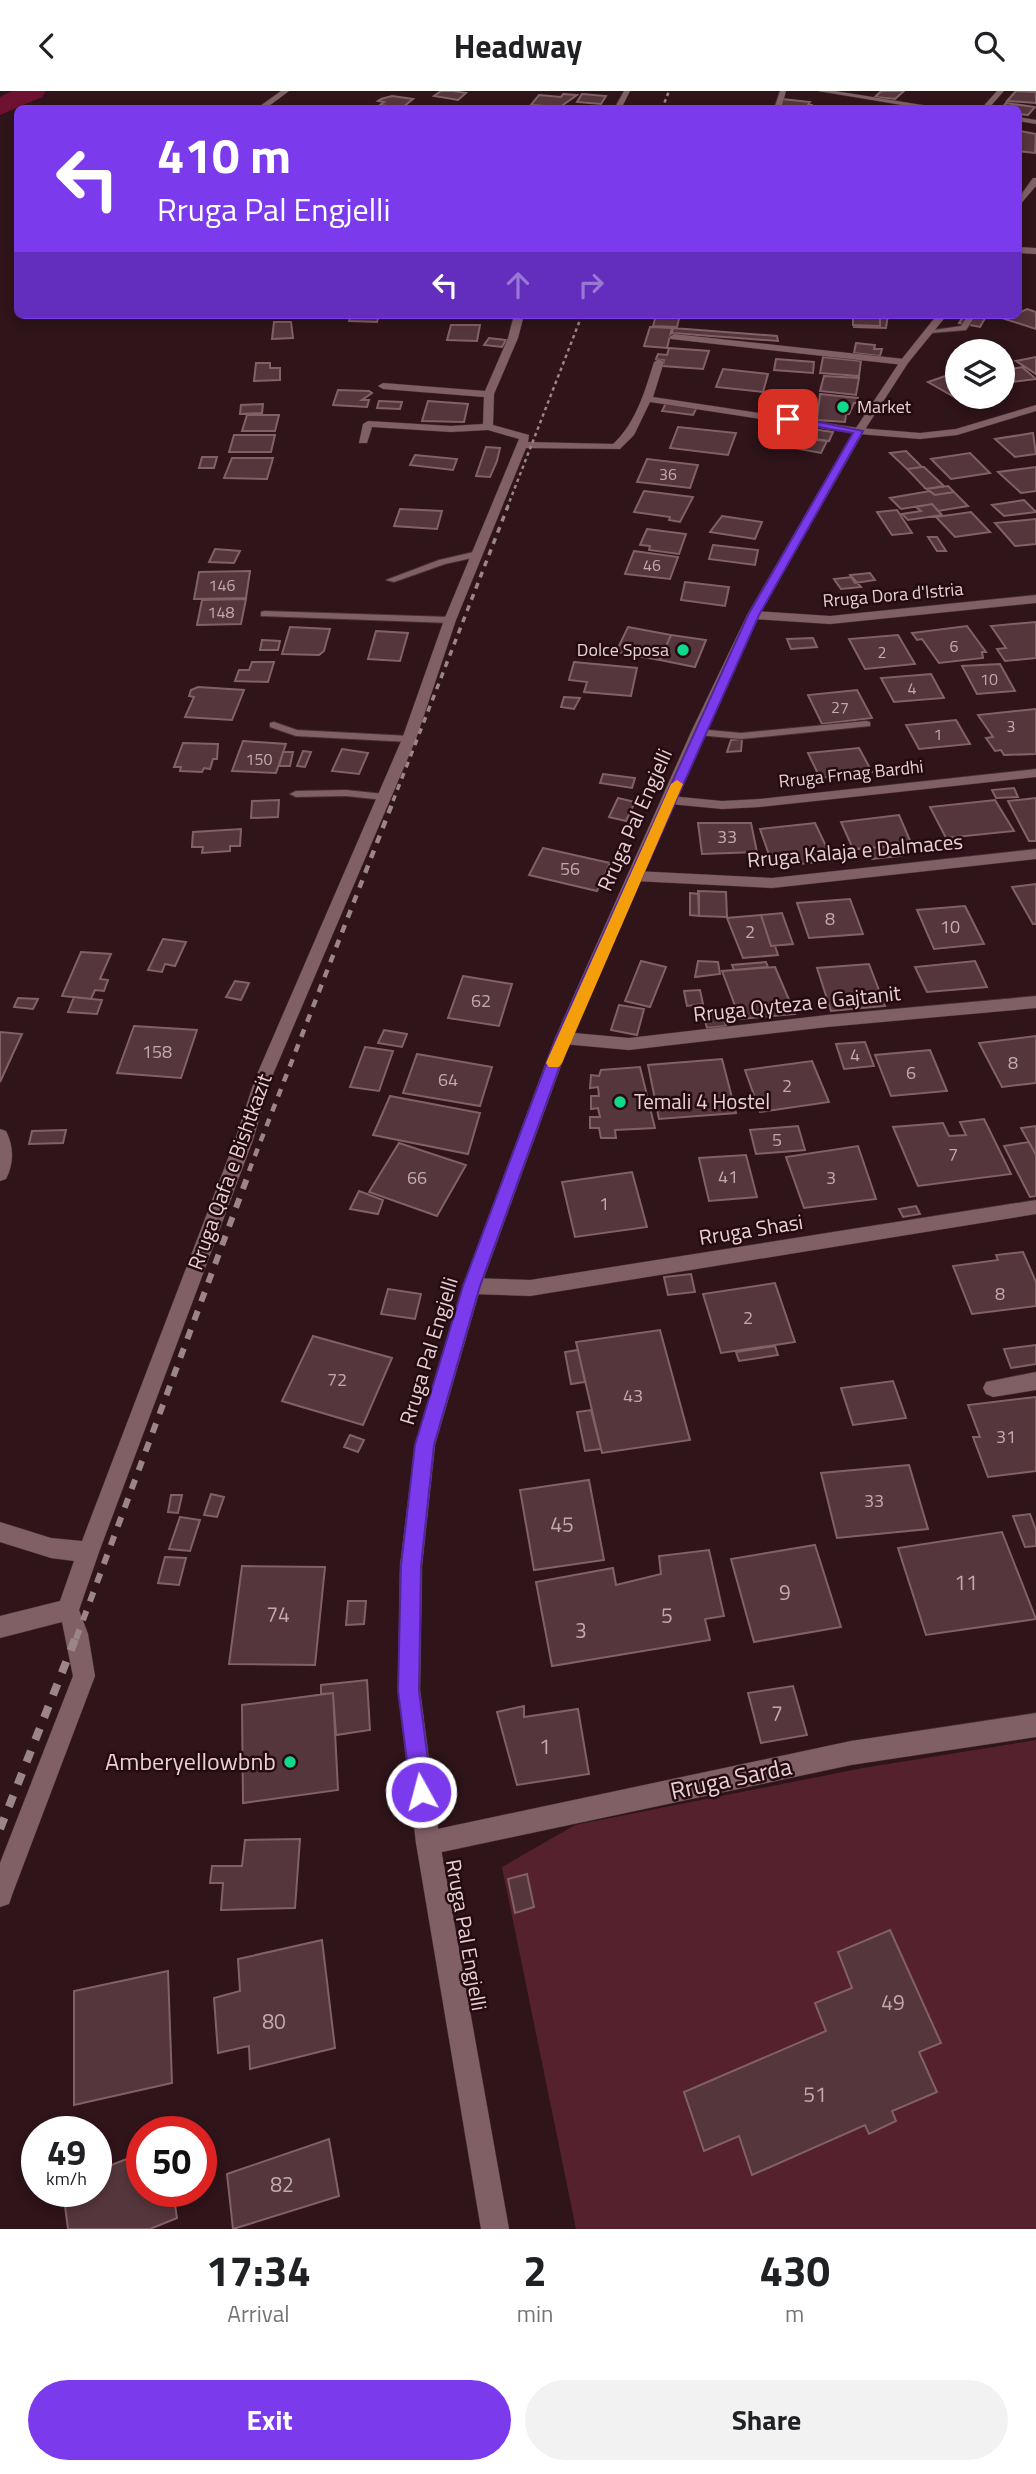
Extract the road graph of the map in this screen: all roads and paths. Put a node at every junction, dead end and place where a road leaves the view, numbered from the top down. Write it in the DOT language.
graph roads {
  1 [pos="286,91"];
  2 [pos="821,91"];
  3 [pos="1001,91"];
  4 [pos="264,105"];
  5 [pos="917,105"];
  6 [pos="988,105"];
  7 [pos="1036,180"];
  8 [pos="1022,199"];
  9 [pos="518,319"];
  10 [pos="969,319"];
  11 [pos="936,323"];
  12 [pos="674,337"];
  13 [pos="659,362"];
  14 [pos="904,362"];
  15 [pos="383,386"];
  16 [pos="489,394"];
  17 [pos="647,399"];
  18 [pos="1036,408"];
  19 [pos="488,427"];
  20 [pos="859,431"];
  21 [pos="363,441"];
  22 [pos="521,445"];
  23 [pos="478,554"];
  24 [pos="391,580"];
  25 [pos="1036,599"];
  26 [pos="264,614"];
  27 [pos="753,615"];
  28 [pos="450,620"];
  29 [pos="866,724"];
  30 [pos="274,725"];
  31 [pos="698,733"];
  32 [pos="409,739"];
  33 [pos="1036,773"];
  34 [pos="296,794"];
  35 [pos="384,797"];
  36 [pos="670,800"];
  37 [pos="1036,854"];
  38 [pos="635,876"];
  39 [pos="1036,1002"];
  40 [pos="563,1038"];
  41 [pos="0,1136"];
  42 [pos="0,1174"];
  43 [pos="1036,1207"];
  44 [pos="472,1286"];
  45 [pos="1036,1381"];
  46 [pos="993,1388"];
  47 [pos="0,1532"];
  48 [pos="88,1552"];
  49 [pos="68,1610"];
  50 [pos="0,1627"];
  51 [pos="1036,1725"];
  52 [pos="428,1843"];
  53 [pos="0,1895"];
  54 [pos="495,2229"];
  1 -- 4 [label="street"];
  2 -- 5 [label="street"];
  3 -- 6 [label="street"];
  7 -- 8 [label="street"];
  9 -- 16 [label="street"];
  10 -- 11 [label="lane"];
  11 -- 14 [label="street, Rruga Pal Engjelli"];
  12 -- 14 [label="street"];
  13 -- 17 [label="street"];
  14 -- 20 [label="street, Rruga Pal Engjelli"];
  15 -- 16 [label="street"];
  16 -- 19 [label="street"];
  17 -- 20 [label="street"];
  17 -- 22 [label="street"];
  18 -- 20 [label="street"];
  19 -- 21 [label="street"];
  19 -- 22 [label="street"];
  20 -- 27 [label="street, Rruga Pal Engjelli"];
  22 -- 23 [label="street, Rruga Qafa e Bishtkazit"];
  23 -- 24 [label="lane"];
  23 -- 28 [label="street, Rruga Qafa e Bishtkazit"];
  25 -- 27 [label="street, Rruga Dora d'Istria"];
  26 -- 28 [label="lane"];
  27 -- 31 [label="street, Rruga Pal Engjelli"];
  28 -- 32 [label="street, Rruga Qafa e Bishtkazit"];
  29 -- 31 [label="lane, Rruga Pal Engjelli"];
  30 -- 32 [label="lane"];
  31 -- 36 [label="street, Rruga Pal Engjelli"];
  32 -- 35 [label="street, Rruga Qafa e Bishtkazit"];
  33 -- 36 [label="street, Rruga Frnag Bardhi"];
  34 -- 35 [label="lane"];
  35 -- 48 [label="street, Rruga Qafa e Bishtkazit"];
  36 -- 38 [label="street, Rruga Pal Engjelli"];
  37 -- 38 [label="street, Rruga Kalaja e Dalmaces"];
  38 -- 40 [label="street, Rruga Pal Engjelli"];
  39 -- 40 [label="street, Rruga Qyteza e Gajtanit"];
  40 -- 44 [label="street, Rruga Pal Engjelli"];
  41 -- 42 [label="street"];
  43 -- 44 [label="street, Rruga Shasi"];
  44 -- 52 [label="street, Rruga Pal Engjelli"];
  45 -- 46 [label="street"];
  47 -- 48 [label="street"];
  48 -- 49 [label="street, Rruga Qafa e Bishtkazit"];
  49 -- 50 [label="street"];
  49 -- 53 [label="street"];
  51 -- 52 [label="street, Rruga Sarda"];
  52 -- 54 [label="street, Rruga Pal Engjelli"];
}
